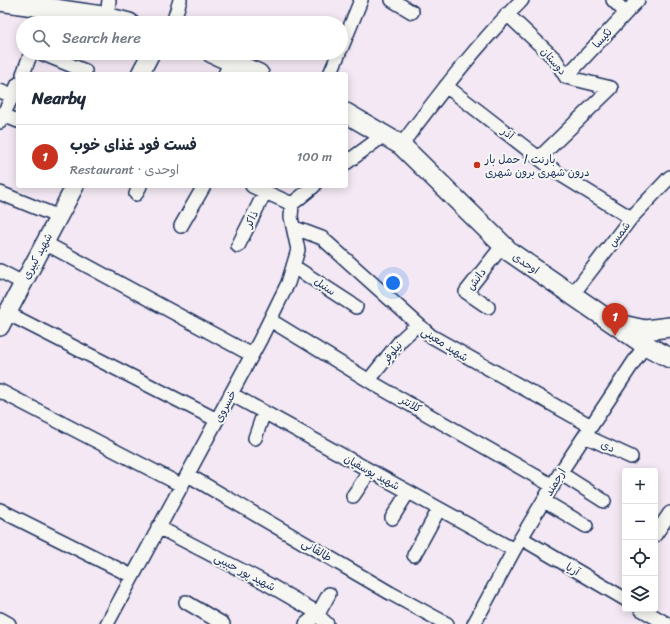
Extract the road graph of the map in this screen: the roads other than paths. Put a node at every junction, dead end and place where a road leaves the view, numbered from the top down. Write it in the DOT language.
graph roads {
  1 [pos="180,0"];
  2 [pos="361,0"];
  3 [pos="392,0"];
  4 [pos="522,0"];
  5 [pos="612,0"];
  6 [pos="638,0"];
  7 [pos="0,1"];
  8 [pos="108,9"];
  9 [pos="412,12"];
  10 [pos="626,13"];
  11 [pos="507,14"];
  12 [pos="44,16"];
  13 [pos="118,16"];
  14 [pos="175,16"];
  15 [pos="348,32"];
  16 [pos="28,60"];
  17 [pos="58,60"];
  18 [pos="147,60"];
  19 [pos="219,60"];
  20 [pos="336,60"];
  21 [pos="228,68"];
  22 [pos="85,71"];
  23 [pos="24,72"];
  24 [pos="141,72"];
  25 [pos="249,72"];
  26 [pos="331,72"];
  27 [pos="566,77"];
  28 [pos="446,86"];
  29 [pos="15,90"];
  30 [pos="0,91"];
  31 [pos="348,114"];
  32 [pos="2,119"];
  33 [pos="16,121"];
  34 [pos="384,135"];
  35 [pos="401,145"];
  36 [pos="539,158"];
  37 [pos="348,162"];
  38 [pos="670,177"];
  39 [pos="74,188"];
  40 [pos="203,188"];
  41 [pos="256,188"];
  42 [pos="312,188"];
  43 [pos="265,192"];
  44 [pos="0,193"];
  45 [pos="292,204"];
  46 [pos="59,217"];
  47 [pos="631,218"];
  48 [pos="181,226"];
  49 [pos="295,228"];
  50 [pos="45,243"];
  51 [pos="503,245"];
  52 [pos="238,246"];
  53 [pos="293,266"];
  54 [pos="0,271"];
  55 [pos="23,283"];
  56 [pos="573,294"];
  57 [pos="356,307"];
  58 [pos="488,307"];
  59 [pos="4,320"];
  60 [pos="270,320"];
  61 [pos="617,324"];
  62 [pos="417,325"];
  63 [pos="670,327"];
  64 [pos="645,344"];
  65 [pos="252,355"];
  66 [pos="670,358"];
  67 [pos="369,380"];
  68 [pos="0,391"];
  69 [pos="231,394"];
  70 [pos="264,412"];
  71 [pos="218,420"];
  72 [pos="588,431"];
  73 [pos="255,438"];
  74 [pos="632,457"];
  75 [pos="370,471"];
  76 [pos="560,473"];
  77 [pos="185,480"];
  78 [pos="553,486"];
  79 [pos="408,492"];
  80 [pos="352,496"];
  81 [pos="544,501"];
  82 [pos="604,501"];
  83 [pos="439,509"];
  84 [pos="0,510"];
  85 [pos="670,513"];
  86 [pos="392,518"];
  87 [pos="586,526"];
  88 [pos="158,527"];
  89 [pos="658,531"];
  90 [pos="521,538"];
  91 [pos="514,550"];
  92 [pos="414,555"];
  93 [pos="132,576"];
  94 [pos="329,594"];
  95 [pos="622,597"];
  96 [pos="186,602"];
  97 [pos="646,612"];
  98 [pos="318,614"];
  99 [pos="0,619"];
  100 [pos="660,622"];
  101 [pos="9,624"];
  102 [pos="107,624"];
  103 [pos="223,624"];
  104 [pos="306,624"];
  105 [pos="327,624"];
  106 [pos="447,624"];
  107 [pos="474,624"];
  1 -- 14 [label="street"];
  2 -- 15 [label="street"];
  3 -- 9 [label="street"];
  4 -- 11 [label="street"];
  5 -- 10 [label="street"];
  6 -- 10 [label="street, نکیسا"];
  7 -- 12 [label="main road"];
  8 -- 12 [label="main road"];
  8 -- 13 [label="main road"];
  10 -- 27 [label="street, نکیسا"];
  11 -- 27 [label="street, دوستان"];
  11 -- 28 [label="street"];
  16 -- 23 [label="street"];
  17 -- 22 [label="street"];
  18 -- 24 [label="street"];
  19 -- 21 [label="main road"];
  20 -- 26 [label="street"];
  21 -- 25 [label="main road"];
  27 -- 36 [label="street, دوستان"];
  28 -- 35 [label="street"];
  28 -- 36 [label="street, آذر"];
  29 -- 30 [label="street"];
  29 -- 32 [label="street"];
  31 -- 34 [label="main road, اوحدی"];
  32 -- 33 [label="street"];
  34 -- 35 [label="main road, اوحدی"];
  34 -- 37 [label="street"];
  35 -- 51 [label="main road, اوحدی"];
  36 -- 47 [label="street, آذر"];
  38 -- 47 [label="street, شمس"];
  39 -- 46 [label="street, شهید کبیری"];
  40 -- 48 [label="street"];
  41 -- 43 [label="street"];
  42 -- 45 [label="street"];
  43 -- 45 [label="street"];
  43 -- 52 [label="street, ذاکر"];
  44 -- 46 [label="street"];
  45 -- 49 [label="street, خسروی"];
  46 -- 50 [label="street, شهید کبیری"];
  47 -- 56 [label="street, شمس"];
  49 -- 53 [label="street, خسروی"];
  49 -- 62 [label="street, شهید معینی"];
  50 -- 55 [label="street, شهید کبیری"];
  50 -- 65 [label="street"];
  51 -- 56 [label="main road, اوحدی"];
  51 -- 58 [label="street, دانش"];
  53 -- 57 [label="street, سنبل"];
  53 -- 60 [label="street, خسروی"];
  54 -- 55 [label="street"];
  55 -- 59 [label="street, شهید کبیری"];
  56 -- 61 [label="main road, اوحدی"];
  59 -- 71 [label="street"];
  60 -- 65 [label="street, خسروی"];
  60 -- 67 [label="street, کلانتر"];
  61 -- 63 [label="main road"];
  61 -- 64 [label="main road, اوحدی"];
  62 -- 67 [label="street, نیلوفر"];
  62 -- 72 [label="street, شهید معینی"];
  64 -- 66 [label="main road, اوحدی"];
  64 -- 72 [label="street, ارجمند"];
  65 -- 69 [label="street, خسروی"];
  67 -- 78 [label="street, کلانتر"];
  68 -- 77 [label="street, طالقانی"];
  69 -- 70 [label="street, شهید یوسفیان"];
  69 -- 71 [label="street, خسروی"];
  70 -- 73 [label="street"];
  70 -- 75 [label="street, شهید یوسفیان"];
  71 -- 77 [label="street, خسروی"];
  72 -- 74 [label="street, دی"];
  72 -- 76 [label="street, ارجمند"];
  75 -- 79 [label="street, شهید یوسفیان"];
  75 -- 80 [label="street"];
  76 -- 78 [label="street, ارجمند"];
  76 -- 82 [label="street"];
  77 -- 88 [label="street, خسروی"];
  77 -- 106 [label="street, طالقانی"];
  78 -- 81 [label="street, ارجمند"];
  79 -- 83 [label="street, شهید یوسفیان"];
  79 -- 86 [label="street"];
  81 -- 87 [label="street"];
  81 -- 90 [label="street, ارجمند"];
  83 -- 91 [label="street, شهید یوسفیان"];
  83 -- 92 [label="street"];
  84 -- 93 [label="street"];
  85 -- 89 [label="street"];
  88 -- 93 [label="street, خسروی"];
  88 -- 98 [label="street, شهید پور حبیبی"];
  90 -- 91 [label="street, ارجمند"];
  90 -- 95 [label="street, آریا"];
  91 -- 107 [label="street, ارجمند"];
  93 -- 102 [label="street, خسروی"];
  94 -- 98 [label="street"];
  96 -- 103 [label="street"];
  97 -- 100 [label="street"];
  98 -- 104 [label="street"];
  98 -- 105 [label="street, شهید پور حبیبی"];
  99 -- 101 [label="street"];
}
